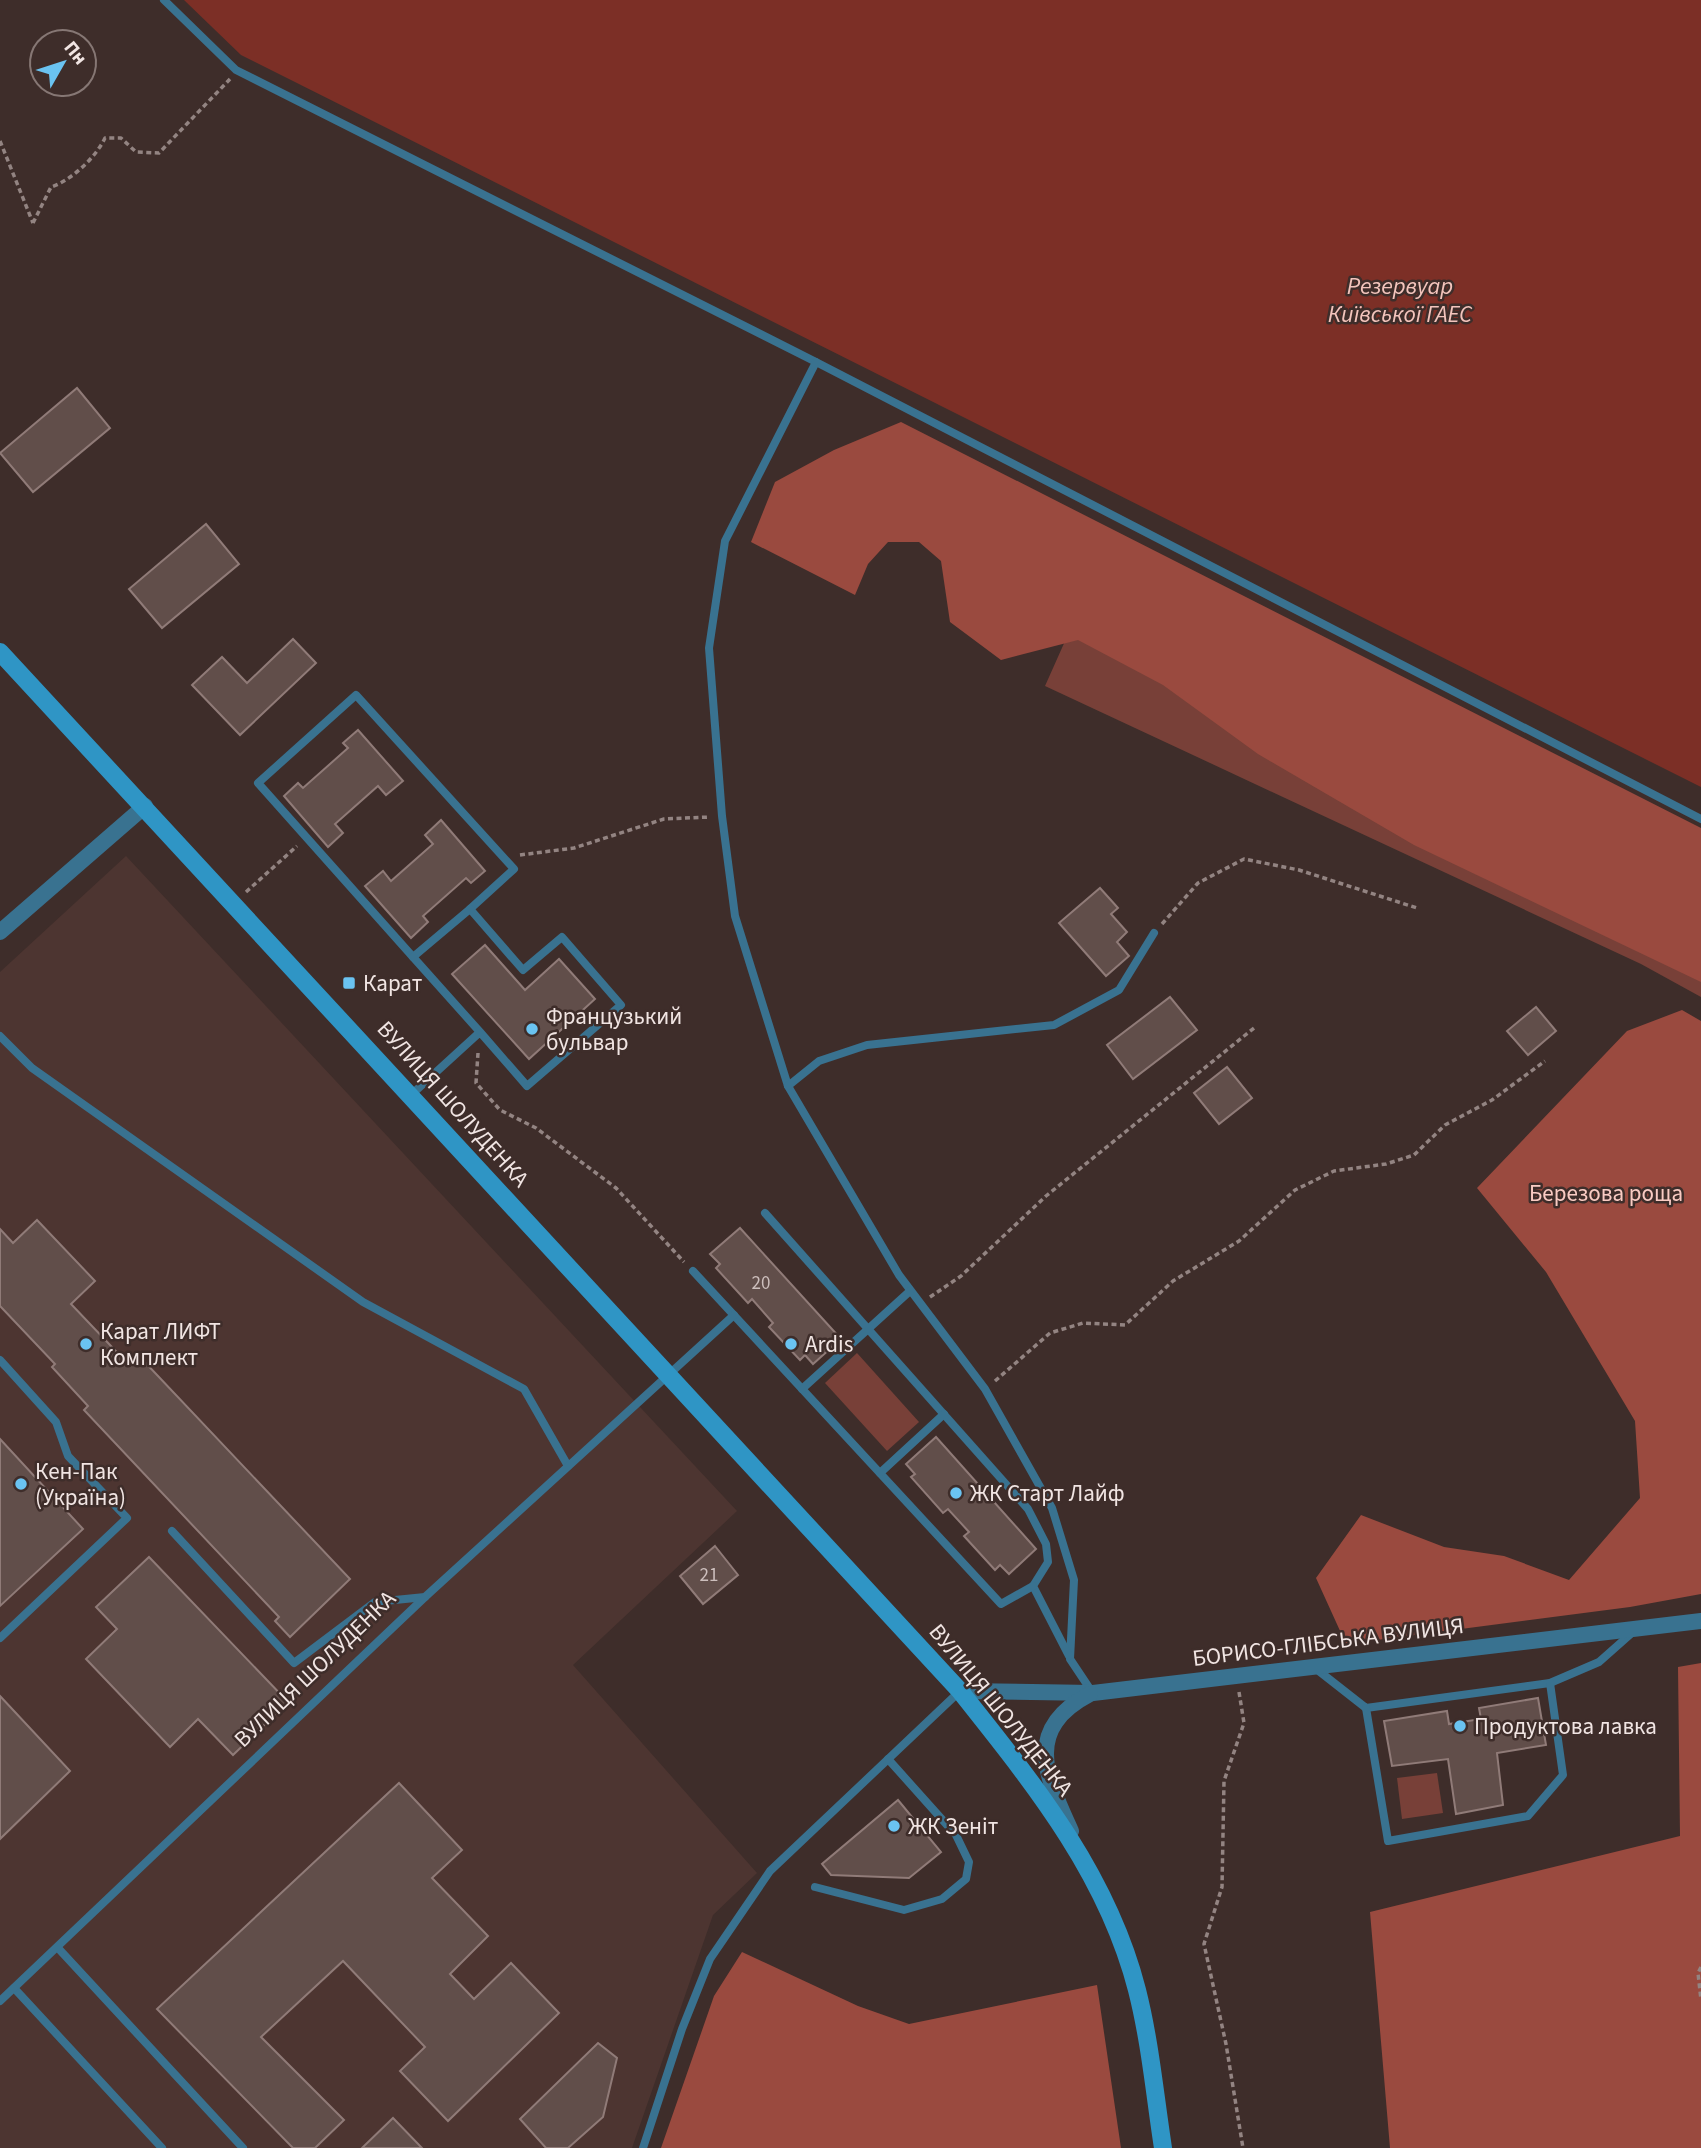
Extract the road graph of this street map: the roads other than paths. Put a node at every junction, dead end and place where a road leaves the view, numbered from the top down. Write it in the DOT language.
graph roads {
  1 [pos="164,0"];
  2 [pos="816,362"];
  3 [pos="0,652"];
  4 [pos="145,806"];
  5 [pos="1701,819"];
  6 [pos="470,909"];
  7 [pos="0,932"];
  8 [pos="1154,933"];
  9 [pos="413,957"];
  10 [pos="480,1032"];
  11 [pos="0,1036"];
  12 [pos="788,1086"];
  13 [pos="411,1095"];
  14 [pos="765,1213"];
  15 [pos="693,1271"];
  16 [pos="910,1291"];
  17 [pos="734,1315"];
  18 [pos="867,1329"];
  19 [pos="0,1360"];
  20 [pos="667,1376"];
  21 [pos="802,1389"];
  22 [pos="944,1414"];
  23 [pos="568,1466"];
  24 [pos="880,1473"];
  25 [pos="172,1531"];
  26 [pos="1033,1586"];
  27 [pos="425,1597"];
  28 [pos="1701,1621"];
  29 [pos="1634,1631"];
  30 [pos="0,1638"];
  31 [pos="1070,1659"];
  32 [pos="1311,1666"];
  33 [pos="1550,1683"];
  34 [pos="960,1690"];
  35 [pos="1093,1693"];
  36 [pos="1366,1708"];
  37 [pos="888,1759"];
  38 [pos="1083,1857"];
  39 [pos="815,1887"];
  40 [pos="58,1948"];
  41 [pos="14,1988"];
  42 [pos="0,2001"];
  43 [pos="162,2148"];
  44 [pos="243,2148"];
  45 [pos="643,2148"];
  46 [pos="1163,2148"];
  1 -- 2 [label="lane"];
  2 -- 5 [label="lane"];
  2 -- 12 [label="lane"];
  3 -- 4 [label="main road, ВУЛИЦЯ ШОЛУДЕНКА"];
  4 -- 7 [label="street"];
  4 -- 13 [label="main road, ВУЛИЦЯ ШОЛУДЕНКА"];
  6 -- 9 [label="lane"];
  6 -- 9 [label="lane"];
  6 -- 10 [label="lane"];
  8 -- 12 [label="lane"];
  9 -- 10 [label="lane"];
  10 -- 13 [label="lane"];
  11 -- 23 [label="lane"];
  12 -- 16 [label="lane"];
  13 -- 20 [label="main road, ВУЛИЦЯ ШОЛУДЕНКА"];
  14 -- 18 [label="lane"];
  15 -- 17 [label="lane"];
  16 -- 18 [label="lane"];
  16 -- 31 [label="lane"];
  17 -- 20 [label="lane"];
  17 -- 21 [label="lane"];
  18 -- 21 [label="lane"];
  18 -- 22 [label="lane"];
  19 -- 30 [label="lane"];
  20 -- 23 [label="lane, ВУЛИЦЯ ШОЛУДЕНКА"];
  20 -- 34 [label="main road, ВУЛИЦЯ ШОЛУДЕНКА"];
  21 -- 24 [label="lane"];
  22 -- 24 [label="lane"];
  22 -- 26 [label="lane"];
  23 -- 27 [label="lane, ВУЛИЦЯ ШОЛУДЕНКА"];
  24 -- 26 [label="lane"];
  25 -- 27 [label="lane"];
  26 -- 31 [label="lane"];
  27 -- 40 [label="lane, ВУЛИЦЯ ШОЛУДЕНКА"];
  28 -- 29 [label="street, БОРИСО-ГЛІБСЬКА ВУЛИЦЯ"];
  29 -- 32 [label="street, БОРИСО-ГЛІБСЬКА ВУЛИЦЯ"];
  29 -- 33 [label="lane"];
  31 -- 35 [label="lane"];
  32 -- 35 [label="street, БОРИСО-ГЛІБСЬКА ВУЛИЦЯ"];
  32 -- 36 [label="lane"];
  33 -- 36 [label="lane"];
  33 -- 36 [label="lane"];
  34 -- 35 [label="street, БОРИСО-ГЛІБСЬКА ВУЛИЦЯ"];
  34 -- 37 [label="lane"];
  34 -- 38 [label="main road, ВУЛИЦЯ ШОЛУДЕНКА"];
  35 -- 38 [label="street"];
  37 -- 39 [label="lane"];
  37 -- 45 [label="lane"];
  38 -- 46 [label="main road, ВУЛИЦЯ ШОЛУДЕНКА"];
  40 -- 41 [label="lane, ВУЛИЦЯ ШОЛУДЕНКА"];
  40 -- 44 [label="lane"];
  41 -- 42 [label="lane, ВУЛИЦЯ ШОЛУДЕНКА"];
  41 -- 43 [label="lane"];
}
